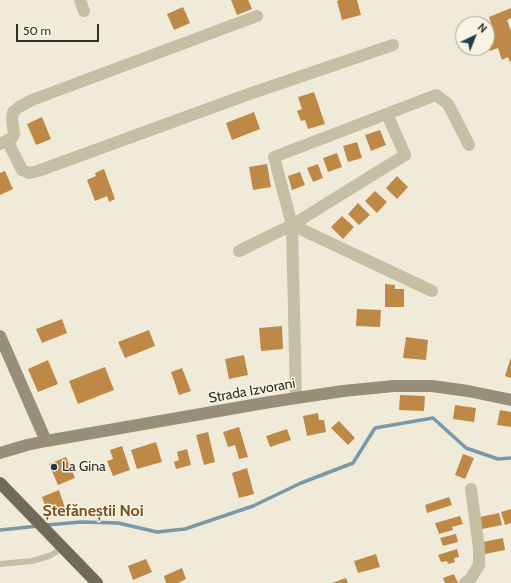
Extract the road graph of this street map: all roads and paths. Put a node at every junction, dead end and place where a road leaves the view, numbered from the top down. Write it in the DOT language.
graph roads {
  1 [pos="257,16"];
  2 [pos="393,45"];
  3 [pos="387,114"];
  4 [pos="3,142"];
  5 [pos="469,145"];
  6 [pos="292,225"];
  7 [pos="239,251"];
  8 [pos="432,291"];
  9 [pos="0,336"];
  10 [pos="296,398"];
  11 [pos="511,400"];
  12 [pos="46,441"];
  13 [pos="0,453"];
  14 [pos="0,483"];
  15 [pos="471,489"];
  16 [pos="63,548"];
  17 [pos="0,564"];
  18 [pos="97,583"];
  19 [pos="465,583"];
  1 -- 4 [label="street"];
  2 -- 4 [label="street"];
  3 -- 5 [label="street"];
  3 -- 6 [label="street"];
  3 -- 6 [label="street"];
  6 -- 7 [label="street"];
  6 -- 8 [label="street"];
  6 -- 10 [label="street"];
  9 -- 12 [label="street"];
  10 -- 11 [label="street, Strada Izvorani"];
  10 -- 12 [label="street, Strada Izvorani"];
  12 -- 13 [label="street, Strada Izvorani"];
  14 -- 16 [label="main road"];
  15 -- 19 [label="street"];
  16 -- 17 [label="lane"];
  16 -- 18 [label="main road"];
}
